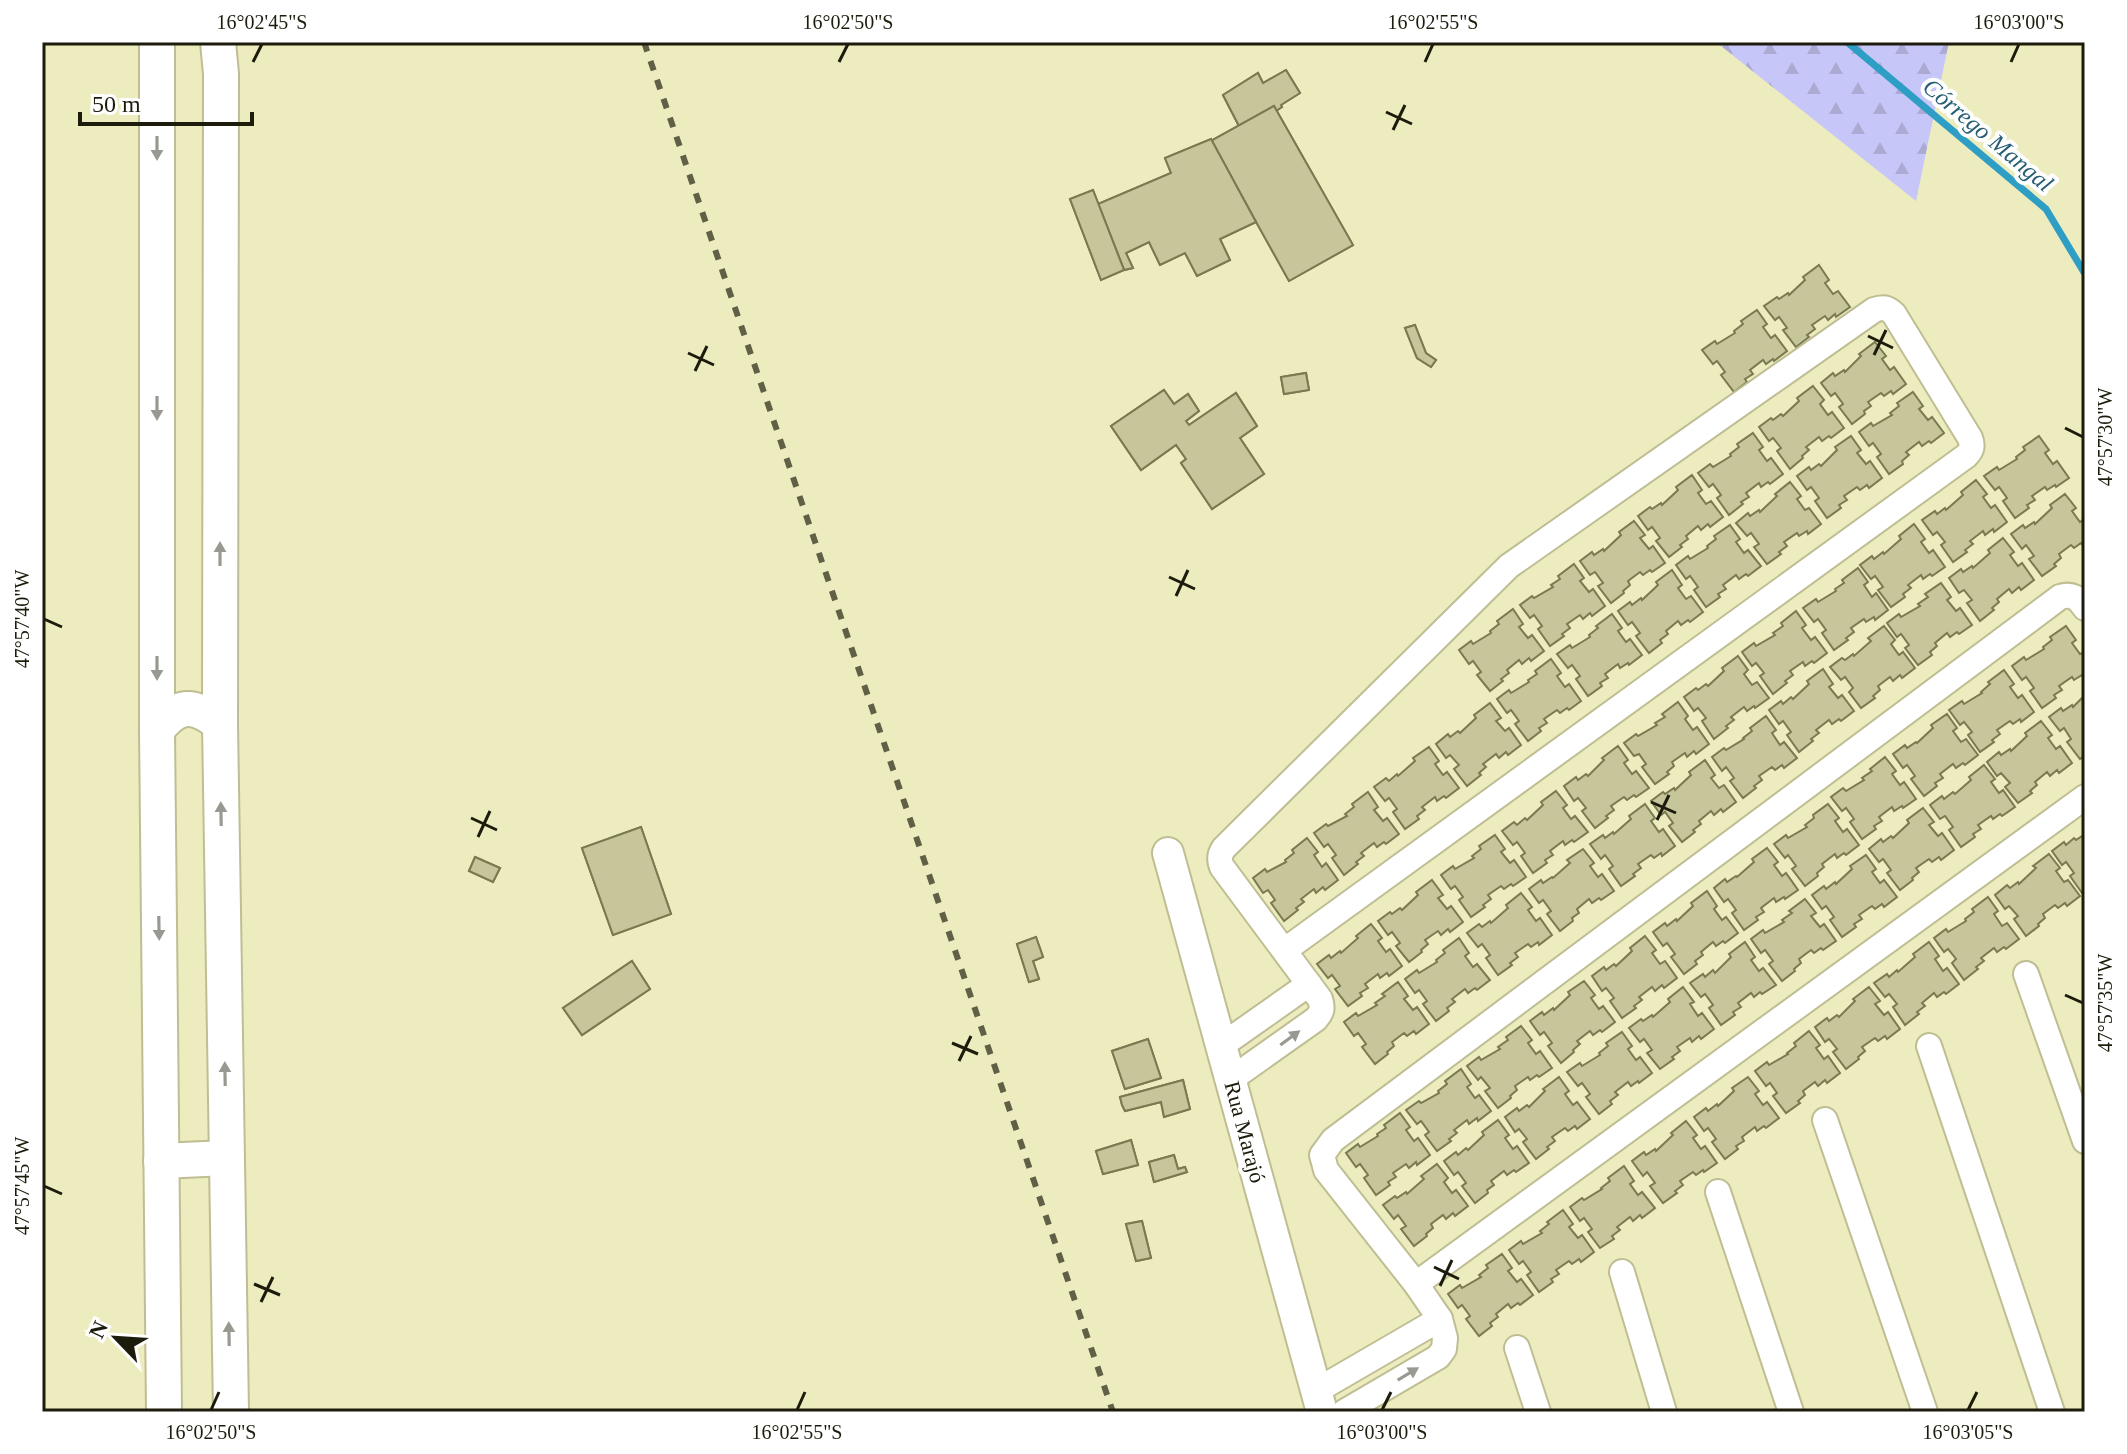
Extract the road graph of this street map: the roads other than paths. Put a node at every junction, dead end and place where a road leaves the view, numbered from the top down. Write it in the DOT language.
graph roads {
  1 [pos="157,42"];
  2 [pos="218,42"];
  3 [pos="2085,608"];
  4 [pos="220,724"];
  5 [pos="157,730"];
  6 [pos="2085,797"];
  7 [pos="1168,853"];
  8 [pos="1285,950"];
  9 [pos="2026,974"];
  10 [pos="1309,984"];
  11 [pos="1221,1046"];
  12 [pos="1929,1046"];
  13 [pos="1230,1080"];
  14 [pos="1825,1120"];
  15 [pos="2085,1141"];
  16 [pos="226,1158"];
  17 [pos="161,1161"];
  18 [pos="1718,1192"];
  19 [pos="1622,1272"];
  20 [pos="1416,1284"];
  21 [pos="1440,1319"];
  22 [pos="1517,1348"];
  23 [pos="1319,1402"];
  24 [pos="164,1412"];
  25 [pos="231,1412"];
  26 [pos="1344,1412"];
  27 [pos="1538,1412"];
  28 [pos="1664,1412"];
  29 [pos="1791,1412"];
  30 [pos="1925,1412"];
  31 [pos="2052,1412"];
  1 -- 5 [label="main road, one-way"];
  4 -- 2 [label="main road, one-way"];
  3 -- 20 [label="street"];
  4 -- 5 [label="main road"];
  16 -- 4 [label="main road, one-way"];
  5 -- 17 [label="main road, one-way"];
  6 -- 20 [label="street"];
  7 -- 11 [label="street, Rua Marajó"];
  8 -- 8 [label="street"];
  8 -- 10 [label="street"];
  9 -- 15 [label="street"];
  10 -- 11 [label="street"];
  13 -- 10 [label="street, one-way"];
  11 -- 13 [label="street, Rua Marajó"];
  12 -- 31 [label="street"];
  13 -- 23 [label="street, Rua Marajó"];
  14 -- 30 [label="street"];
  16 -- 17 [label="main road"];
  25 -- 16 [label="main road, one-way"];
  17 -- 24 [label="main road"];
  18 -- 29 [label="street"];
  19 -- 28 [label="street"];
  20 -- 21 [label="street"];
  21 -- 23 [label="street"];
  26 -- 21 [label="street, one-way"];
  22 -- 27 [label="street"];
}
